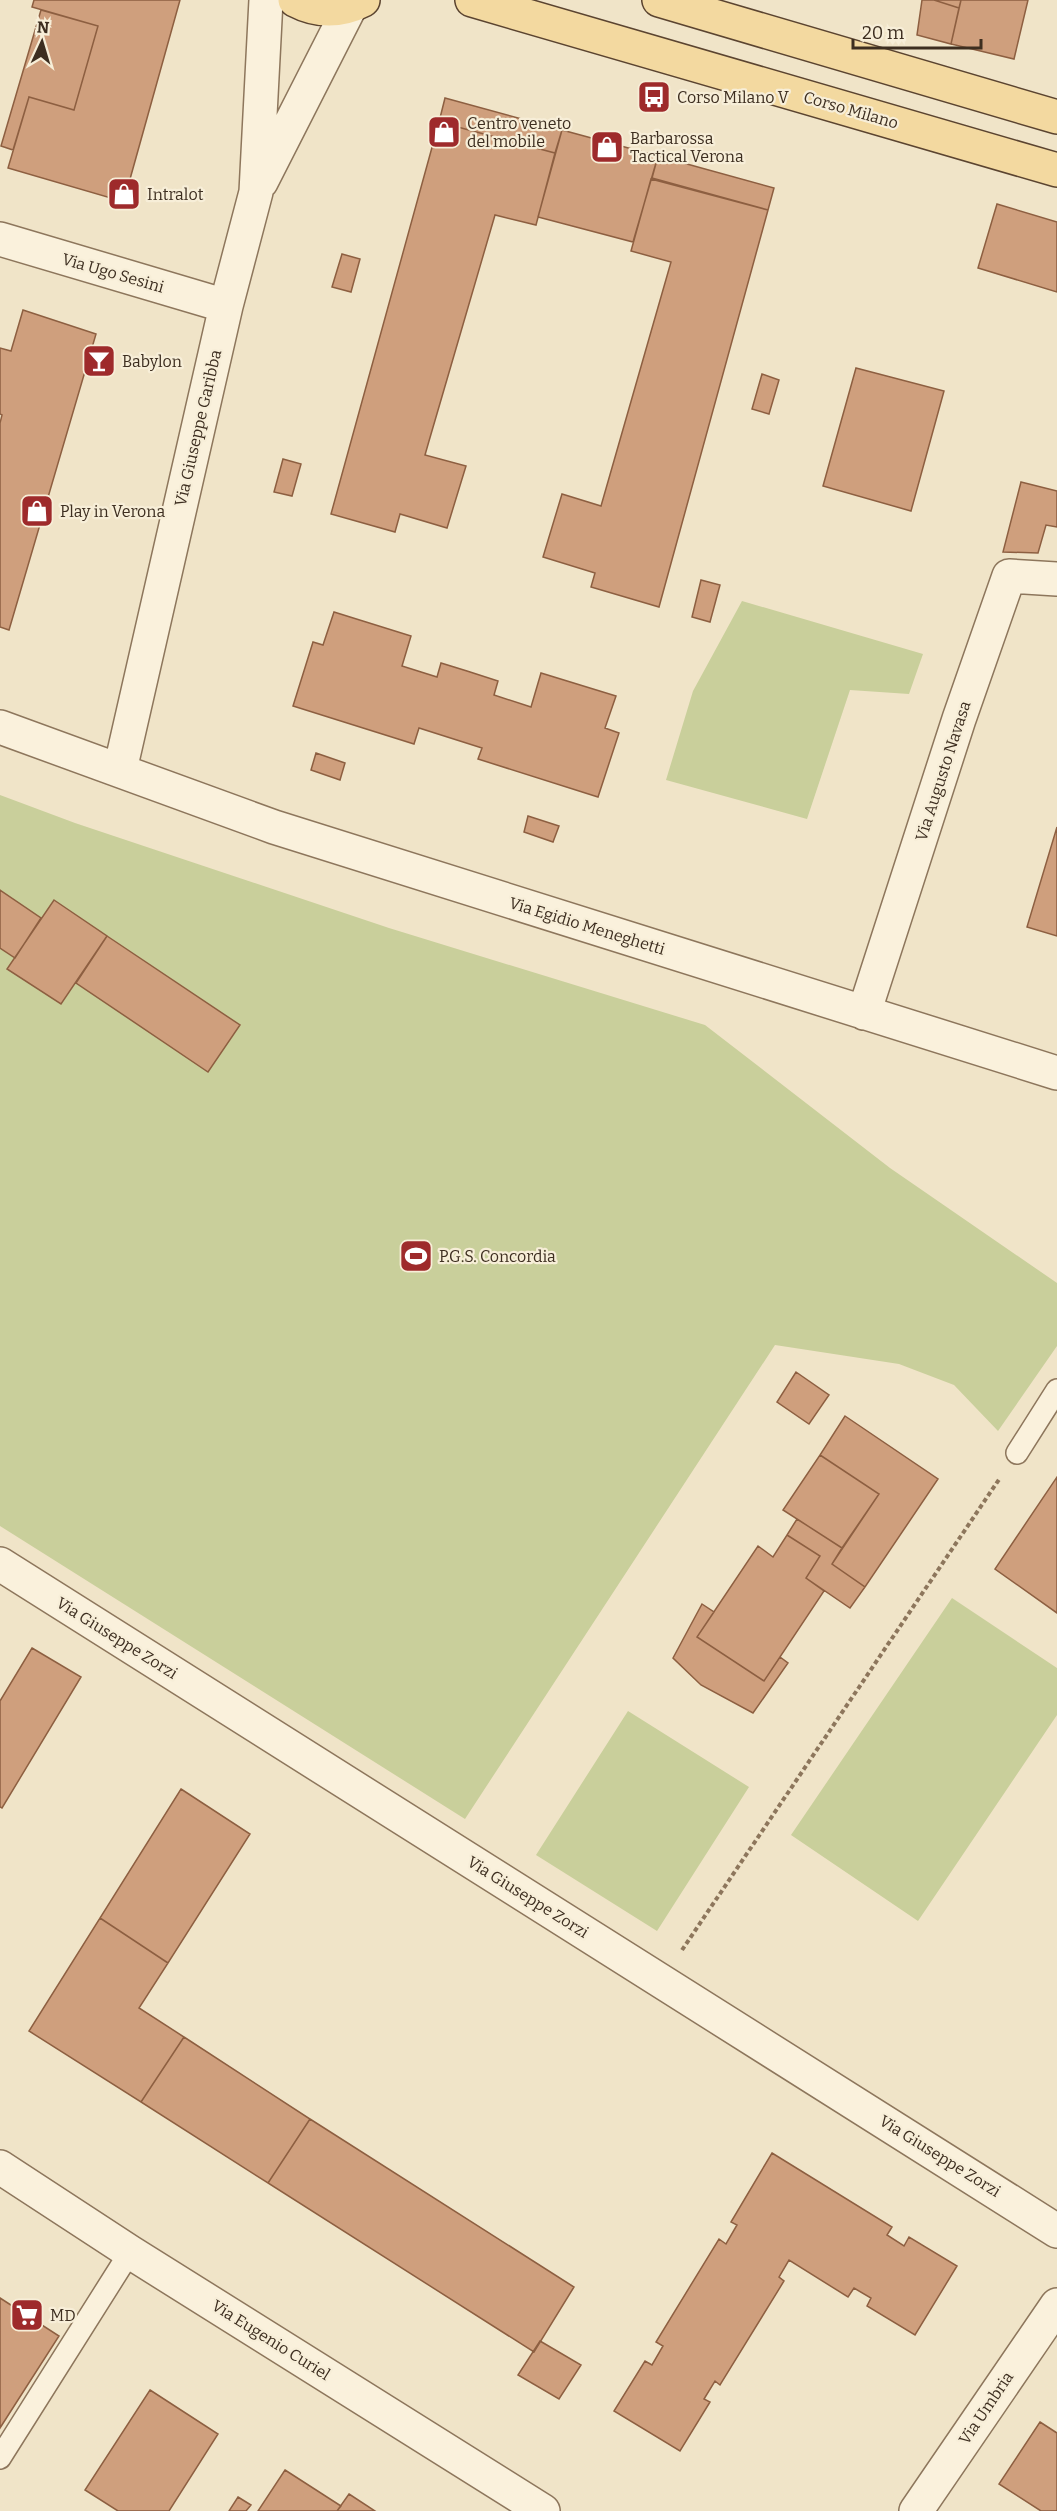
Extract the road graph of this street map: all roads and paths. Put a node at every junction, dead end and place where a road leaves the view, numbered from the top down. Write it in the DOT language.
graph roads {
  1 [pos="266,0"];
  2 [pos="295,0"];
  3 [pos="472,0"];
  4 [pos="659,0"];
  5 [pos="357,3"];
  6 [pos="1057,117"];
  7 [pos="1057,170"];
  8 [pos="256,192"];
  9 [pos="0,239"];
  10 [pos="226,306"];
  11 [pos="1057,579"];
  12 [pos="0,727"];
  13 [pos="120,770"];
  14 [pos="864,1013"];
  15 [pos="1057,1073"];
  16 [pos="1057,1390"];
  17 [pos="1017,1453"];
  18 [pos="0,1564"];
  19 [pos="679,1953"];
  20 [pos="0,2167"];
  21 [pos="1057,2230"];
  22 [pos="130,2252"];
  23 [pos="1057,2305"];
  24 [pos="0,2458"];
  25 [pos="543,2511"];
  26 [pos="916,2511"];
  1 -- 8 [label="street, Via Giuseppe Garibba"];
  2 -- 5 [label="main road"];
  3 -- 7 [label="main road, Corso Milano"];
  4 -- 6 [label="main road"];
  5 -- 8 [label="street, Via Giuseppe Garibba"];
  8 -- 10 [label="street, Via Giuseppe Garibba"];
  9 -- 10 [label="street, Via Ugo Sesini"];
  10 -- 13 [label="street, Via Giuseppe Garibba"];
  11 -- 14 [label="street, Via Augusto Navasa"];
  12 -- 13 [label="street, Via Egidio Meneghetti"];
  13 -- 14 [label="street, Via Egidio Meneghetti"];
  14 -- 15 [label="street, Via Egidio Meneghetti"];
  16 -- 17 [label="lane"];
  17 -- 19 [label="path"];
  18 -- 21 [label="street, Via Giuseppe Zorzi"];
  20 -- 22 [label="street, Via Eugenio Curiel"];
  22 -- 24 [label="lane"];
  22 -- 25 [label="street, Via Eugenio Curiel"];
  23 -- 26 [label="street, Via Umbria"];
}
